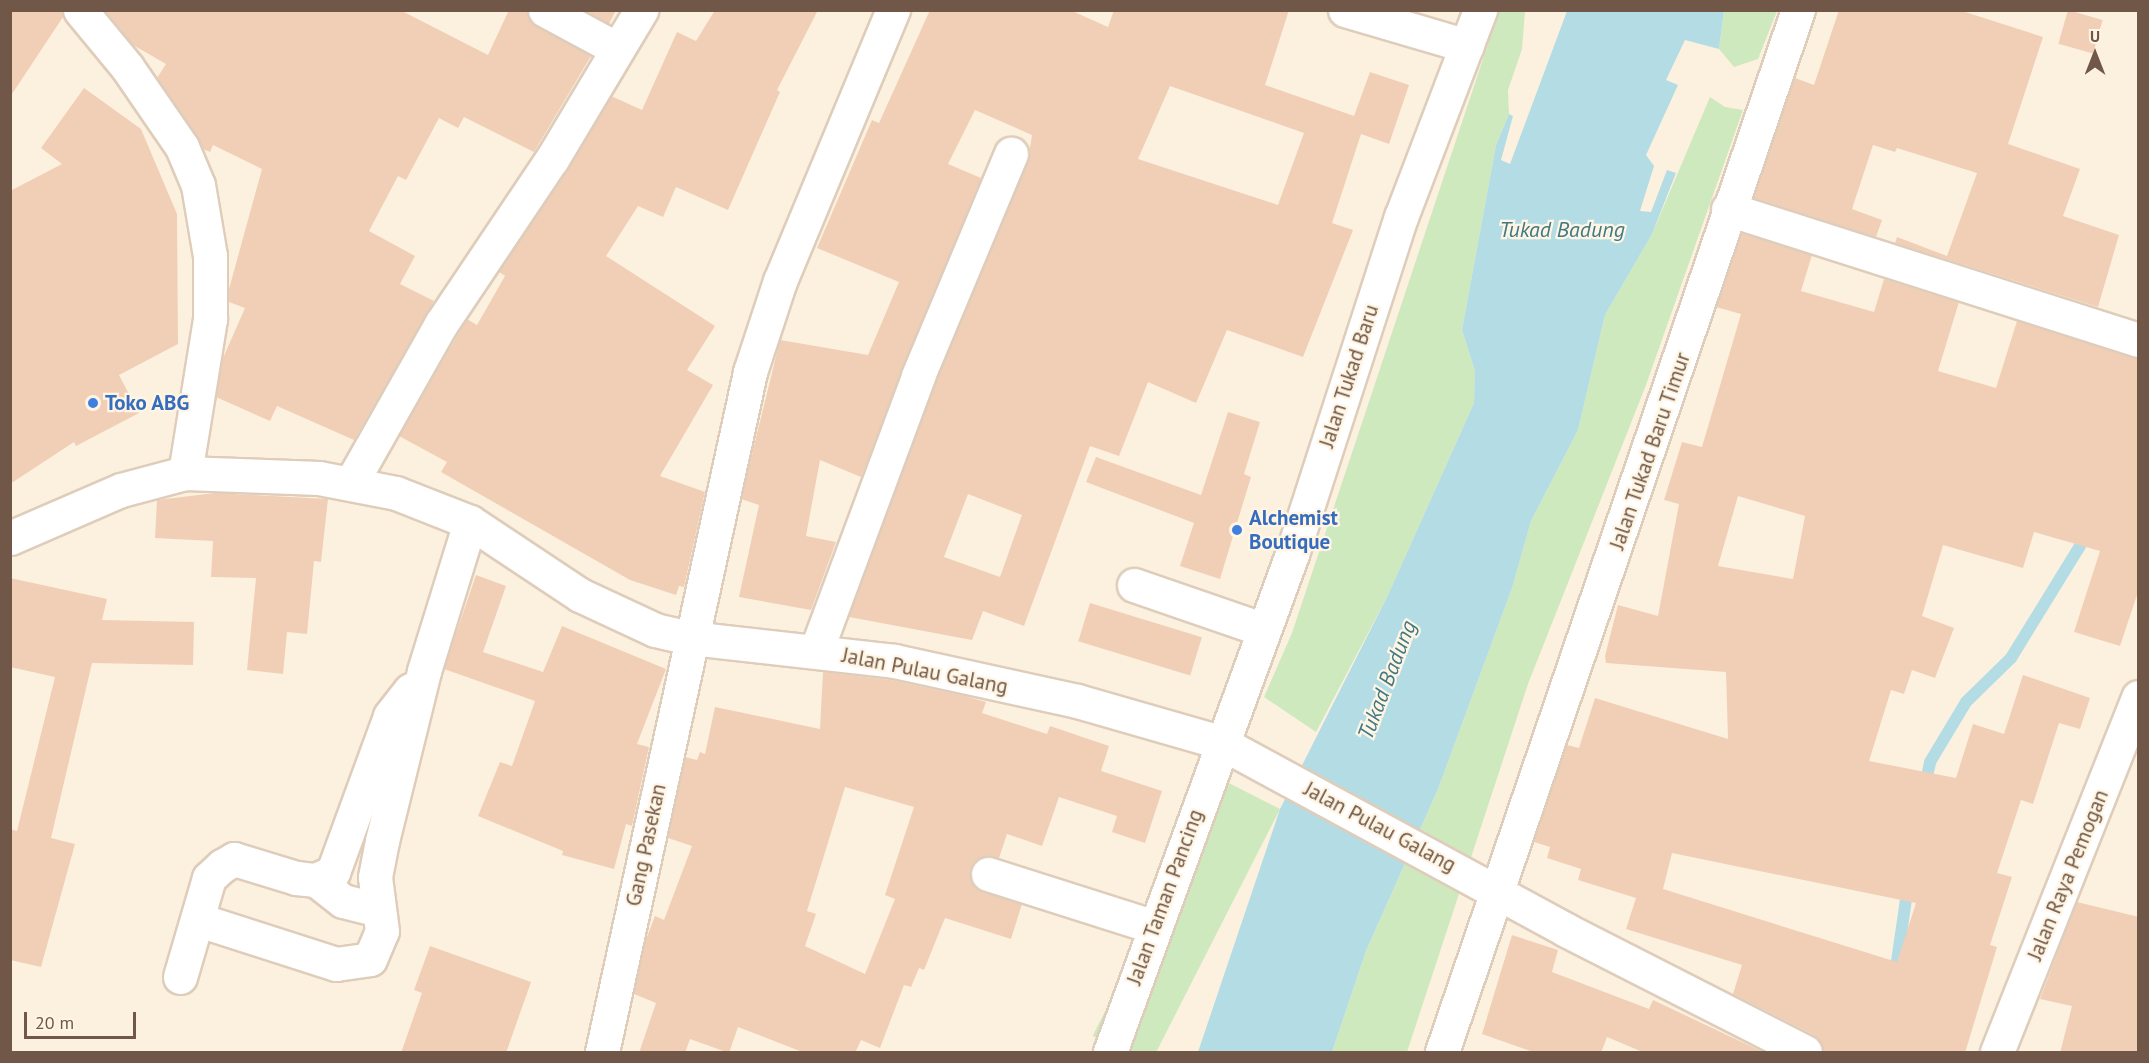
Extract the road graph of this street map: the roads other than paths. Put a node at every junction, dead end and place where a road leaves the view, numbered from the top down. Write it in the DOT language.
graph roads {
  1 [pos="80,10"];
  2 [pos="545,10"];
  3 [pos="641,10"];
  4 [pos="893,10"];
  5 [pos="1345,10"];
  6 [pos="1480,10"];
  7 [pos="1798,10"];
  8 [pos="1467,46"];
  9 [pos="617,49"];
  10 [pos="1011,154"];
  11 [pos="1728,209"];
  12 [pos="2136,339"];
  13 [pos="185,473"];
  14 [pos="351,483"];
  15 [pos="470,522"];
  16 [pos="10,538"];
  17 [pos="1134,585"];
  18 [pos="1263,629"];
  19 [pos="690,638"];
  20 [pos="816,651"];
  21 [pos="424,671"];
  22 [pos="2139,697"];
  23 [pos="1232,748"];
  24 [pos="988,874"];
  25 [pos="316,880"];
  26 [pos="1497,891"];
  27 [pos="379,910"];
  28 [pos="199,920"];
  29 [pos="1155,927"];
  30 [pos="180,977"];
  31 [pos="602,1053"];
  32 [pos="1110,1053"];
  33 [pos="1442,1053"];
  34 [pos="1805,1053"];
  35 [pos="1997,1053"];
  1 -- 13 [label="street"];
  2 -- 9 [label="street"];
  3 -- 9 [label="street"];
  4 -- 19 [label="street, Gang Pasekan"];
  5 -- 8 [label="street"];
  6 -- 8 [label="street, Jalan Tukad Baru"];
  7 -- 11 [label="street, Jalan Tukad Baru Timur"];
  8 -- 18 [label="street, Jalan Tukad Baru"];
  9 -- 14 [label="street"];
  10 -- 20 [label="street"];
  11 -- 12 [label="street"];
  11 -- 26 [label="street, Jalan Tukad Baru Timur"];
  13 -- 14 [label="street, Jalan Pulau Galang"];
  13 -- 16 [label="street, Jalan Pulau Galang"];
  14 -- 15 [label="street, Jalan Pulau Galang"];
  15 -- 19 [label="street, Jalan Pulau Galang"];
  15 -- 21 [label="street"];
  17 -- 18 [label="street"];
  18 -- 23 [label="street, Jalan Tukad Baru"];
  19 -- 20 [label="street, Jalan Pulau Galang"];
  19 -- 31 [label="street, Gang Pasekan"];
  20 -- 23 [label="street, Jalan Pulau Galang"];
  21 -- 25 [label="street"];
  21 -- 27 [label="street"];
  22 -- 35 [label="street, Jalan Raya Pemogan"];
  23 -- 26 [label="street, Jalan Pulau Galang"];
  23 -- 29 [label="street, Jalan Taman Pancing"];
  24 -- 29 [label="street"];
  25 -- 27 [label="street"];
  25 -- 28 [label="street"];
  26 -- 33 [label="street, Jalan Tukad Baru Timur"];
  26 -- 34 [label="street, Jalan Pulau Galang"];
  27 -- 28 [label="street"];
  28 -- 30 [label="street"];
  29 -- 32 [label="street, Jalan Taman Pancing"];
}
